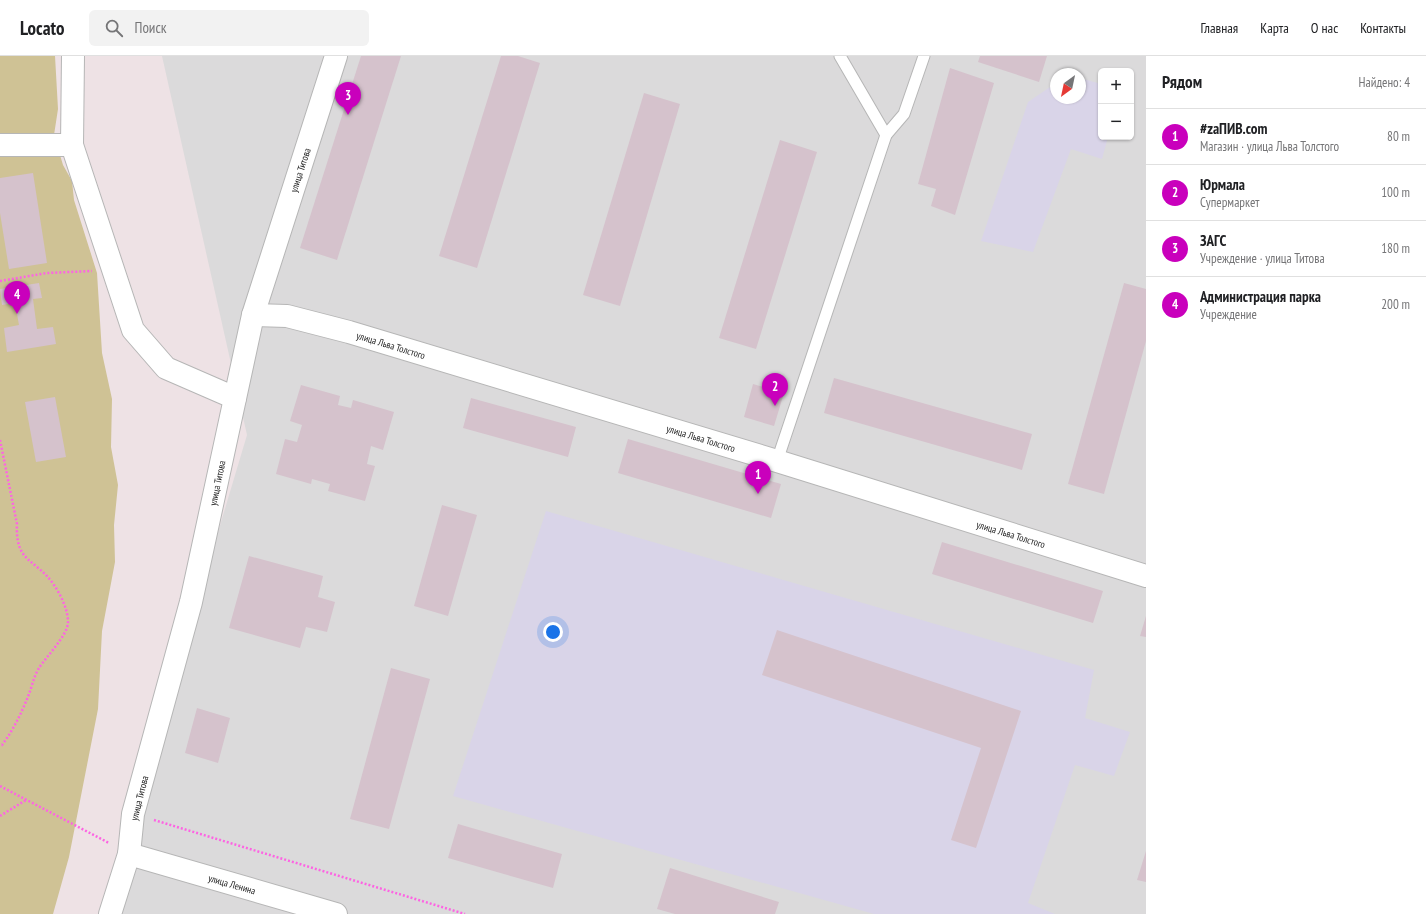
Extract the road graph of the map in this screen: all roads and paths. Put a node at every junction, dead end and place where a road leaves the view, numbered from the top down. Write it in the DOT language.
graph roads {
  1 [pos="73,56"];
  2 [pos="336,56"];
  3 [pos="840,56"];
  4 [pos="924,56"];
  5 [pos="886,135"];
  6 [pos="0,145"];
  7 [pos="72,145"];
  8 [pos="113,270"];
  9 [pos="0,280"];
  10 [pos="253,315"];
  11 [pos="235,398"];
  12 [pos="0,440"];
  13 [pos="777,461"];
  14 [pos="1146,576"];
  15 [pos="0,745"];
  16 [pos="0,786"];
  17 [pos="26,800"];
  18 [pos="133,814"];
  19 [pos="0,816"];
  20 [pos="129,854"];
  21 [pos="110,914"];
  22 [pos="336,914"];
  23 [pos="465,914"];
  1 -- 7 [label="street"];
  2 -- 10 [label="street, улица Титова"];
  3 -- 5 [label="lane"];
  4 -- 5 [label="lane"];
  5 -- 13 [label="lane"];
  6 -- 7 [label="street"];
  7 -- 8 [label="street"];
  8 -- 9 [label="path"];
  8 -- 11 [label="street"];
  10 -- 11 [label="street, улица Титова"];
  10 -- 13 [label="street, улица Льва Толстого"];
  11 -- 18 [label="street, улица Титова"];
  12 -- 15 [label="path"];
  13 -- 14 [label="street, улица Льва Толстого"];
  16 -- 17 [label="path"];
  17 -- 19 [label="path"];
  17 -- 20 [label="path"];
  18 -- 20 [label="street, улица Титова"];
  18 -- 23 [label="path"];
  20 -- 21 [label="street, улица Титова"];
  20 -- 22 [label="street, улица Ленина"];
}
